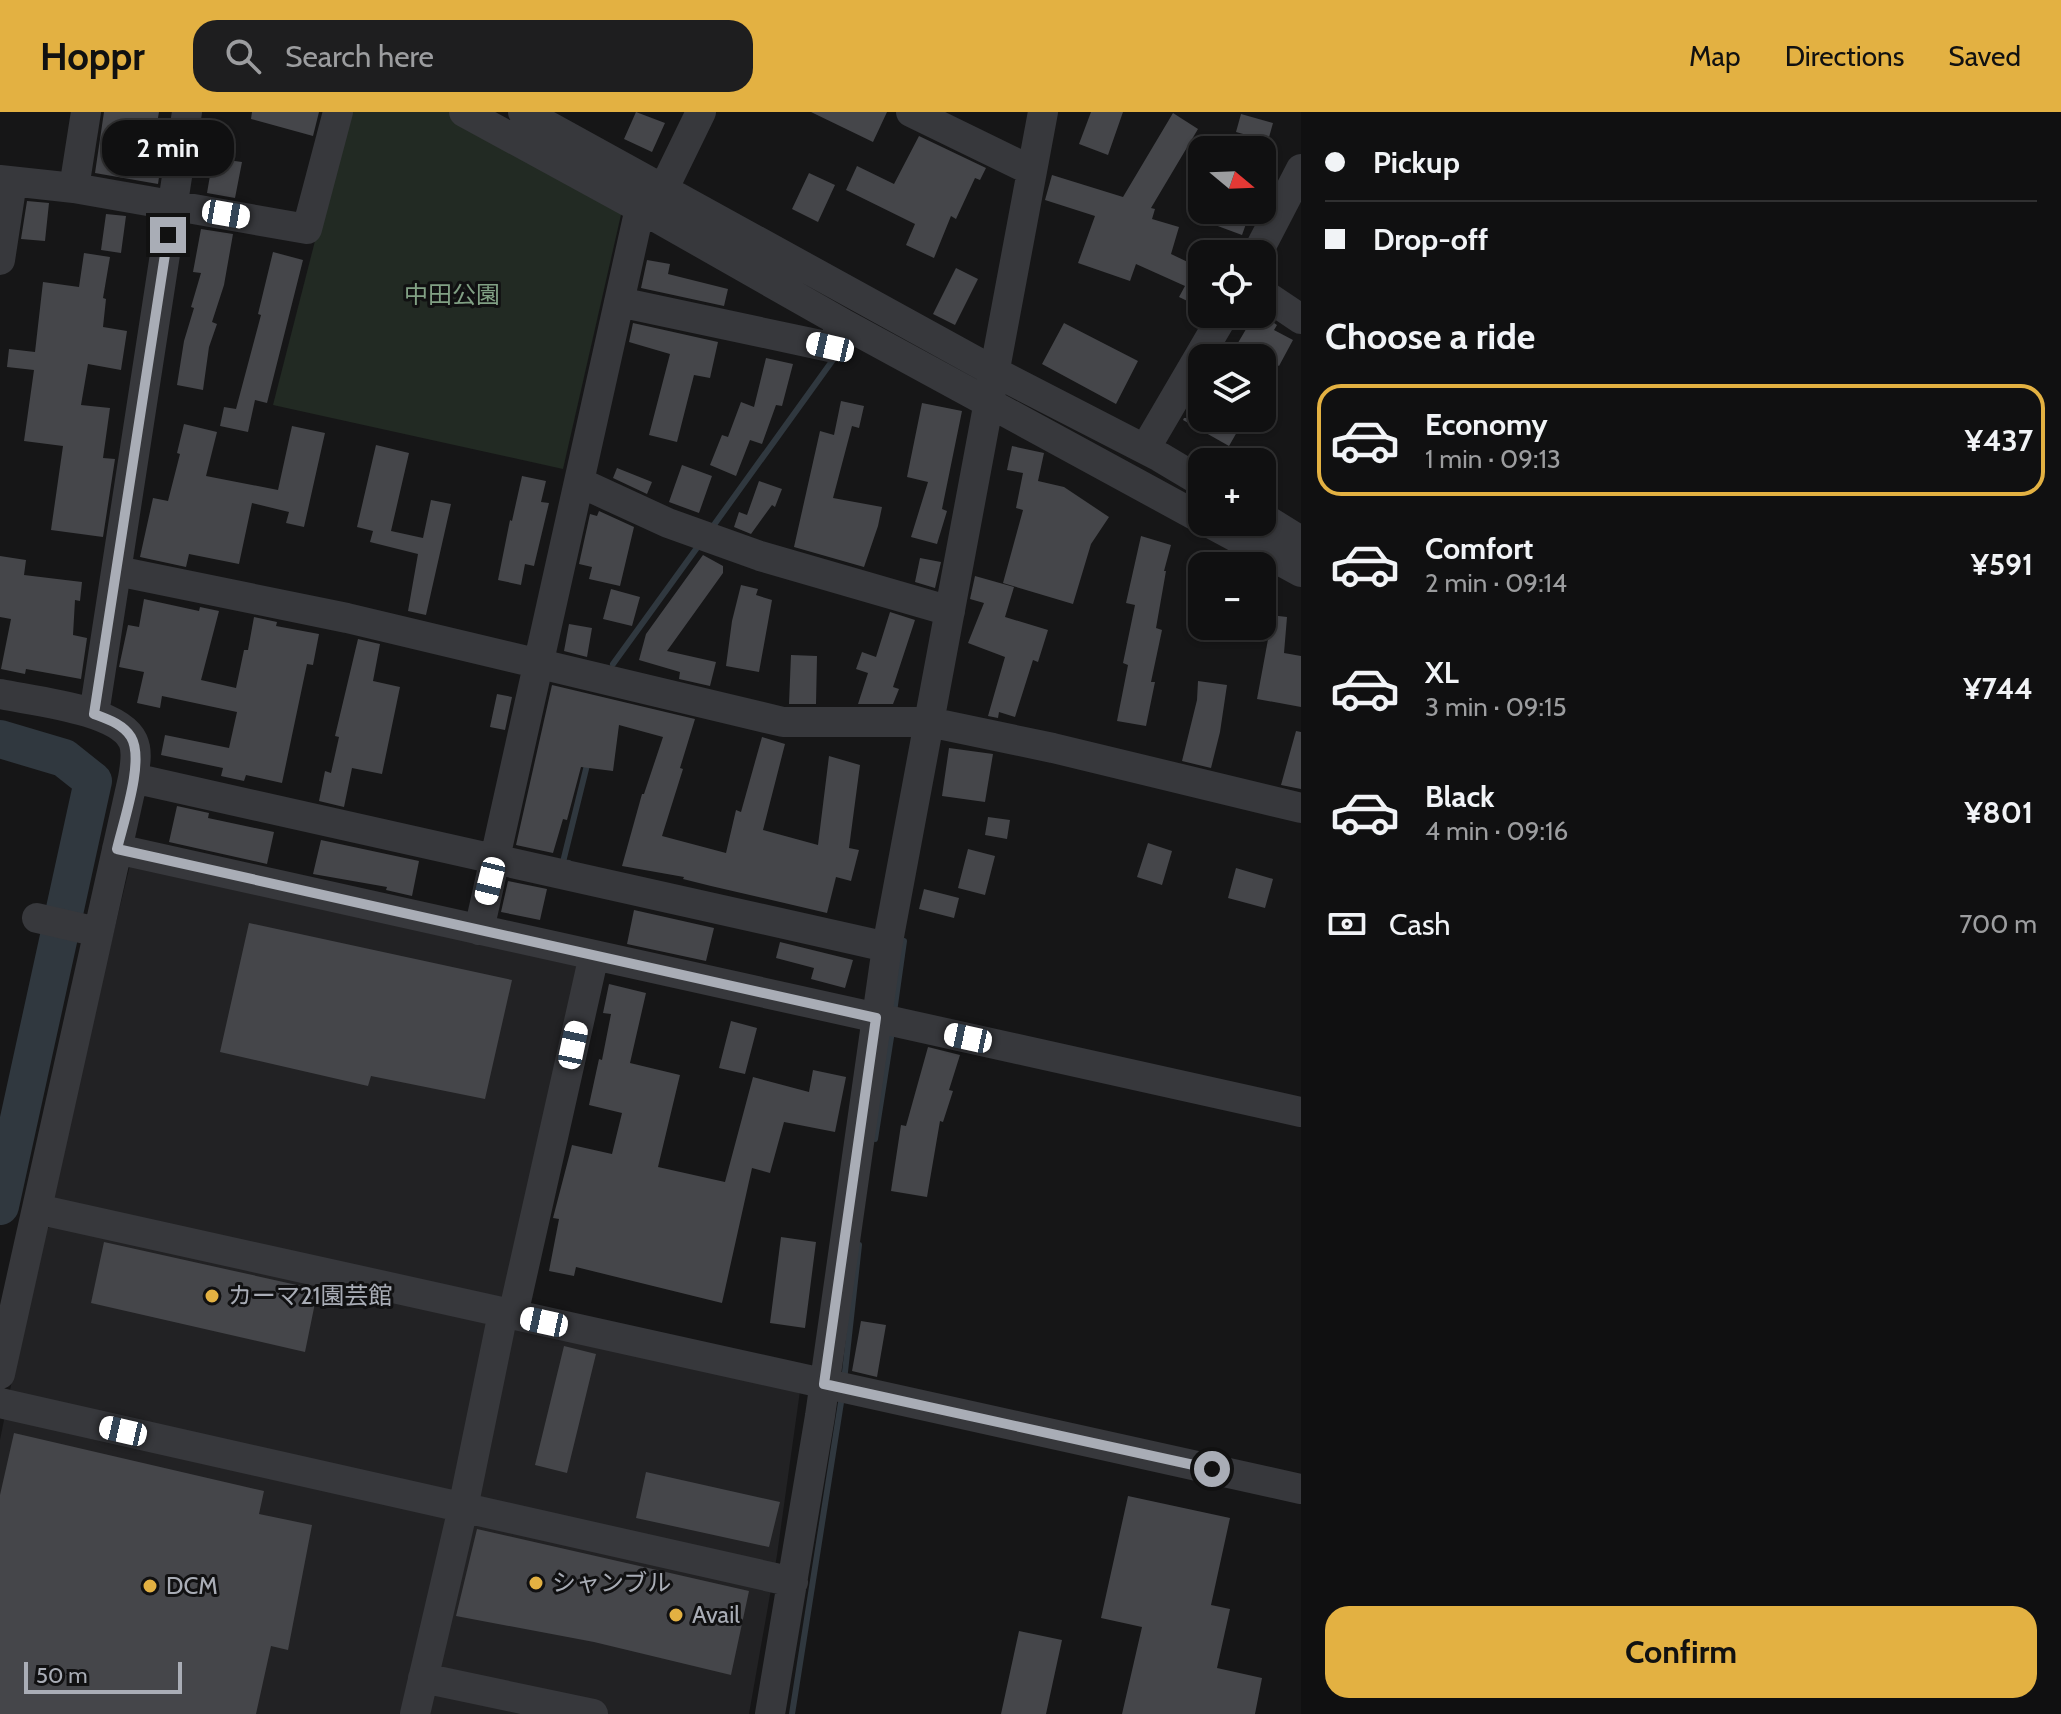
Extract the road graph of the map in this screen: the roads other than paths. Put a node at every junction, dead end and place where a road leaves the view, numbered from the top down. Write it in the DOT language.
graph roads {
  1 [pos="86,112"];
  2 [pos="187,112"];
  3 [pos="338,112"];
  4 [pos="464,112"];
  5 [pos="523,112"];
  6 [pos="701,112"];
  7 [pos="911,112"];
  8 [pos="1043,112"];
  9 [pos="1301,169"];
  10 [pos="1032,171"];
  11 [pos="6,181"];
  12 [pos="74,188"];
  13 [pos="652,199"];
  14 [pos="172,204"];
  15 [pos="1264,240"];
  16 [pos="0,260"];
  17 [pos="619,302"];
  18 [pos="1276,302"];
  19 [pos="1301,319"];
  20 [pos="844,324"];
  21 [pos="1216,328"];
  22 [pos="995,372"];
  23 [pos="989,402"];
  24 [pos="1145,449"];
  25 [pos="1188,474"];
  26 [pos="579,482"];
  27 [pos="1188,511"];
  28 [pos="1276,526"];
  29 [pos="1234,536"];
  30 [pos="1301,541"];
  31 [pos="117,571"];
  32 [pos="1301,572"];
  33 [pos="950,611"];
  34 [pos="538,664"];
  35 [pos="0,694"];
  36 [pos="94,714"];
  37 [pos="929,722"];
  38 [pos="133,778"];
  39 [pos="1301,808"];
  40 [pos="117,849"];
  41 [pos="496,857"];
  42 [pos="37,918"];
  43 [pos="479,930"];
  44 [pos="92,931"];
  45 [pos="887,947"];
  46 [pos="594,955"];
  47 [pos="876,1018"];
  48 [pos="1301,1112"];
  49 [pos="37,1209"];
  50 [pos="508,1314"];
  51 [pos="2,1356"];
  52 [pos="824,1384"];
  53 [pos="0,1403"];
  54 [pos="1301,1489"];
  55 [pos="463,1508"];
  56 [pos="793,1582"];
  57 [pos="423,1678"];
  58 [pos="415,1714"];
  59 [pos="593,1714"];
  60 [pos="770,1714"];
  1 -- 12 [label="street"];
  2 -- 14 [label="street"];
  3 -- 14 [label="street"];
  4 -- 13 [label="street"];
  5 -- 13 [label="street"];
  6 -- 13 [label="street"];
  7 -- 10 [label="street"];
  8 -- 10 [label="street"];
  9 -- 15 [label="street"];
  10 -- 22 [label="street"];
  11 -- 12 [label="street"];
  11 -- 16 [label="street"];
  12 -- 14 [label="street"];
  13 -- 17 [label="street"];
  13 -- 20 [label="street"];
  13 -- 22 [label="street"];
  14 -- 31 [label="street"];
  17 -- 20 [label="street"];
  17 -- 26 [label="street"];
  18 -- 19 [label="street"];
  20 -- 23 [label="street"];
  21 -- 24 [label="street"];
  22 -- 23 [label="street"];
  22 -- 24 [label="street"];
  23 -- 27 [label="street"];
  23 -- 33 [label="street"];
  24 -- 25 [label="street"];
  26 -- 33 [label="street"];
  26 -- 34 [label="street"];
  28 -- 30 [label="street"];
  29 -- 32 [label="street"];
  31 -- 34 [label="street"];
  31 -- 36 [label="street"];
  33 -- 37 [label="street"];
  34 -- 37 [label="street"];
  34 -- 41 [label="street"];
  35 -- 36 [label="street"];
  36 -- 38 [label="street"];
  37 -- 39 [label="street"];
  37 -- 45 [label="street"];
  38 -- 40 [label="street"];
  38 -- 41 [label="street"];
  40 -- 43 [label="street"];
  40 -- 44 [label="street"];
  41 -- 43 [label="street"];
  41 -- 45 [label="street"];
  42 -- 44 [label="street"];
  43 -- 46 [label="street"];
  44 -- 49 [label="street"];
  45 -- 47 [label="street"];
  46 -- 47 [label="street"];
  46 -- 50 [label="street"];
  47 -- 48 [label="street"];
  47 -- 52 [label="street"];
  49 -- 50 [label="street"];
  49 -- 51 [label="street"];
  50 -- 52 [label="street"];
  50 -- 55 [label="street"];
  52 -- 54 [label="street"];
  52 -- 56 [label="street"];
  53 -- 55 [label="street"];
  55 -- 56 [label="street"];
  55 -- 57 [label="street"];
  56 -- 60 [label="street"];
  57 -- 58 [label="street"];
  57 -- 59 [label="street"];
}
